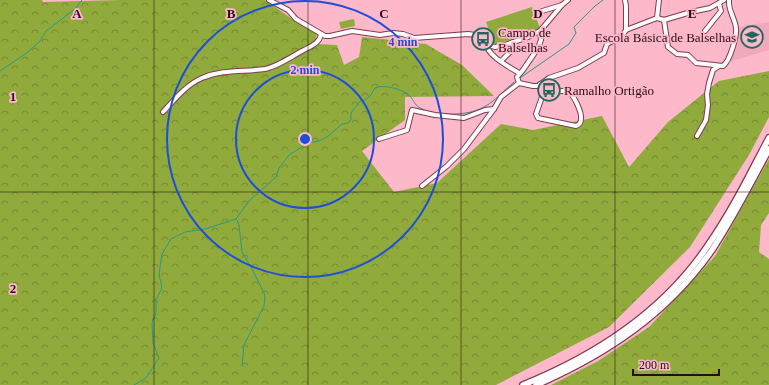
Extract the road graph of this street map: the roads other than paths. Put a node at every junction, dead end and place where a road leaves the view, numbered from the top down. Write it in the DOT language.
graph roads {
  1 [pos="269,0"];
  2 [pos="568,0"];
  3 [pos="625,0"];
  4 [pos="659,0"];
  5 [pos="724,0"];
  6 [pos="729,0"];
  7 [pos="719,4"];
  8 [pos="562,5"];
  9 [pos="538,15"];
  10 [pos="657,18"];
  11 [pos="664,20"];
  12 [pos="626,30"];
  13 [pos="705,30"];
  14 [pos="540,31"];
  15 [pos="321,34"];
  16 [pos="513,42"];
  17 [pos="486,44"];
  18 [pos="501,61"];
  19 [pos="719,66"];
  20 [pos="519,73"];
  21 [pos="518,83"];
  22 [pos="540,84"];
  23 [pos="543,94"];
  24 [pos="494,110"];
  25 [pos="163,112"];
  26 [pos="697,136"];
  27 [pos="769,138"];
  28 [pos="379,139"];
  29 [pos="769,149"];
  30 [pos="422,186"];
  31 [pos="523,385"];
  32 [pos="536,385"];
  1 -- 15 [label="street"];
  2 -- 8 [label="street"];
  3 -- 12 [label="street"];
  4 -- 10 [label="street"];
  5 -- 7 [label="street"];
  6 -- 19 [label="street"];
  7 -- 11 [label="street"];
  7 -- 13 [label="street"];
  8 -- 9 [label="street"];
  8 -- 14 [label="street"];
  10 -- 11 [label="street"];
  10 -- 12 [label="street"];
  11 -- 19 [label="street"];
  12 -- 22 [label="street"];
  14 -- 16 [label="street"];
  14 -- 20 [label="street"];
  15 -- 17 [label="street"];
  15 -- 25 [label="street"];
  16 -- 17 [label="street"];
  16 -- 18 [label="street"];
  17 -- 18 [label="street"];
  18 -- 20 [label="street"];
  19 -- 26 [label="street"];
  20 -- 21 [label="street"];
  21 -- 22 [label="street"];
  21 -- 24 [label="street"];
  22 -- 23 [label="street"];
  23 -- 23 [label="street"];
  24 -- 28 [label="street"];
  24 -- 30 [label="street"];
  27 -- 31 [label="highway"];
  29 -- 32 [label="highway"];
}
